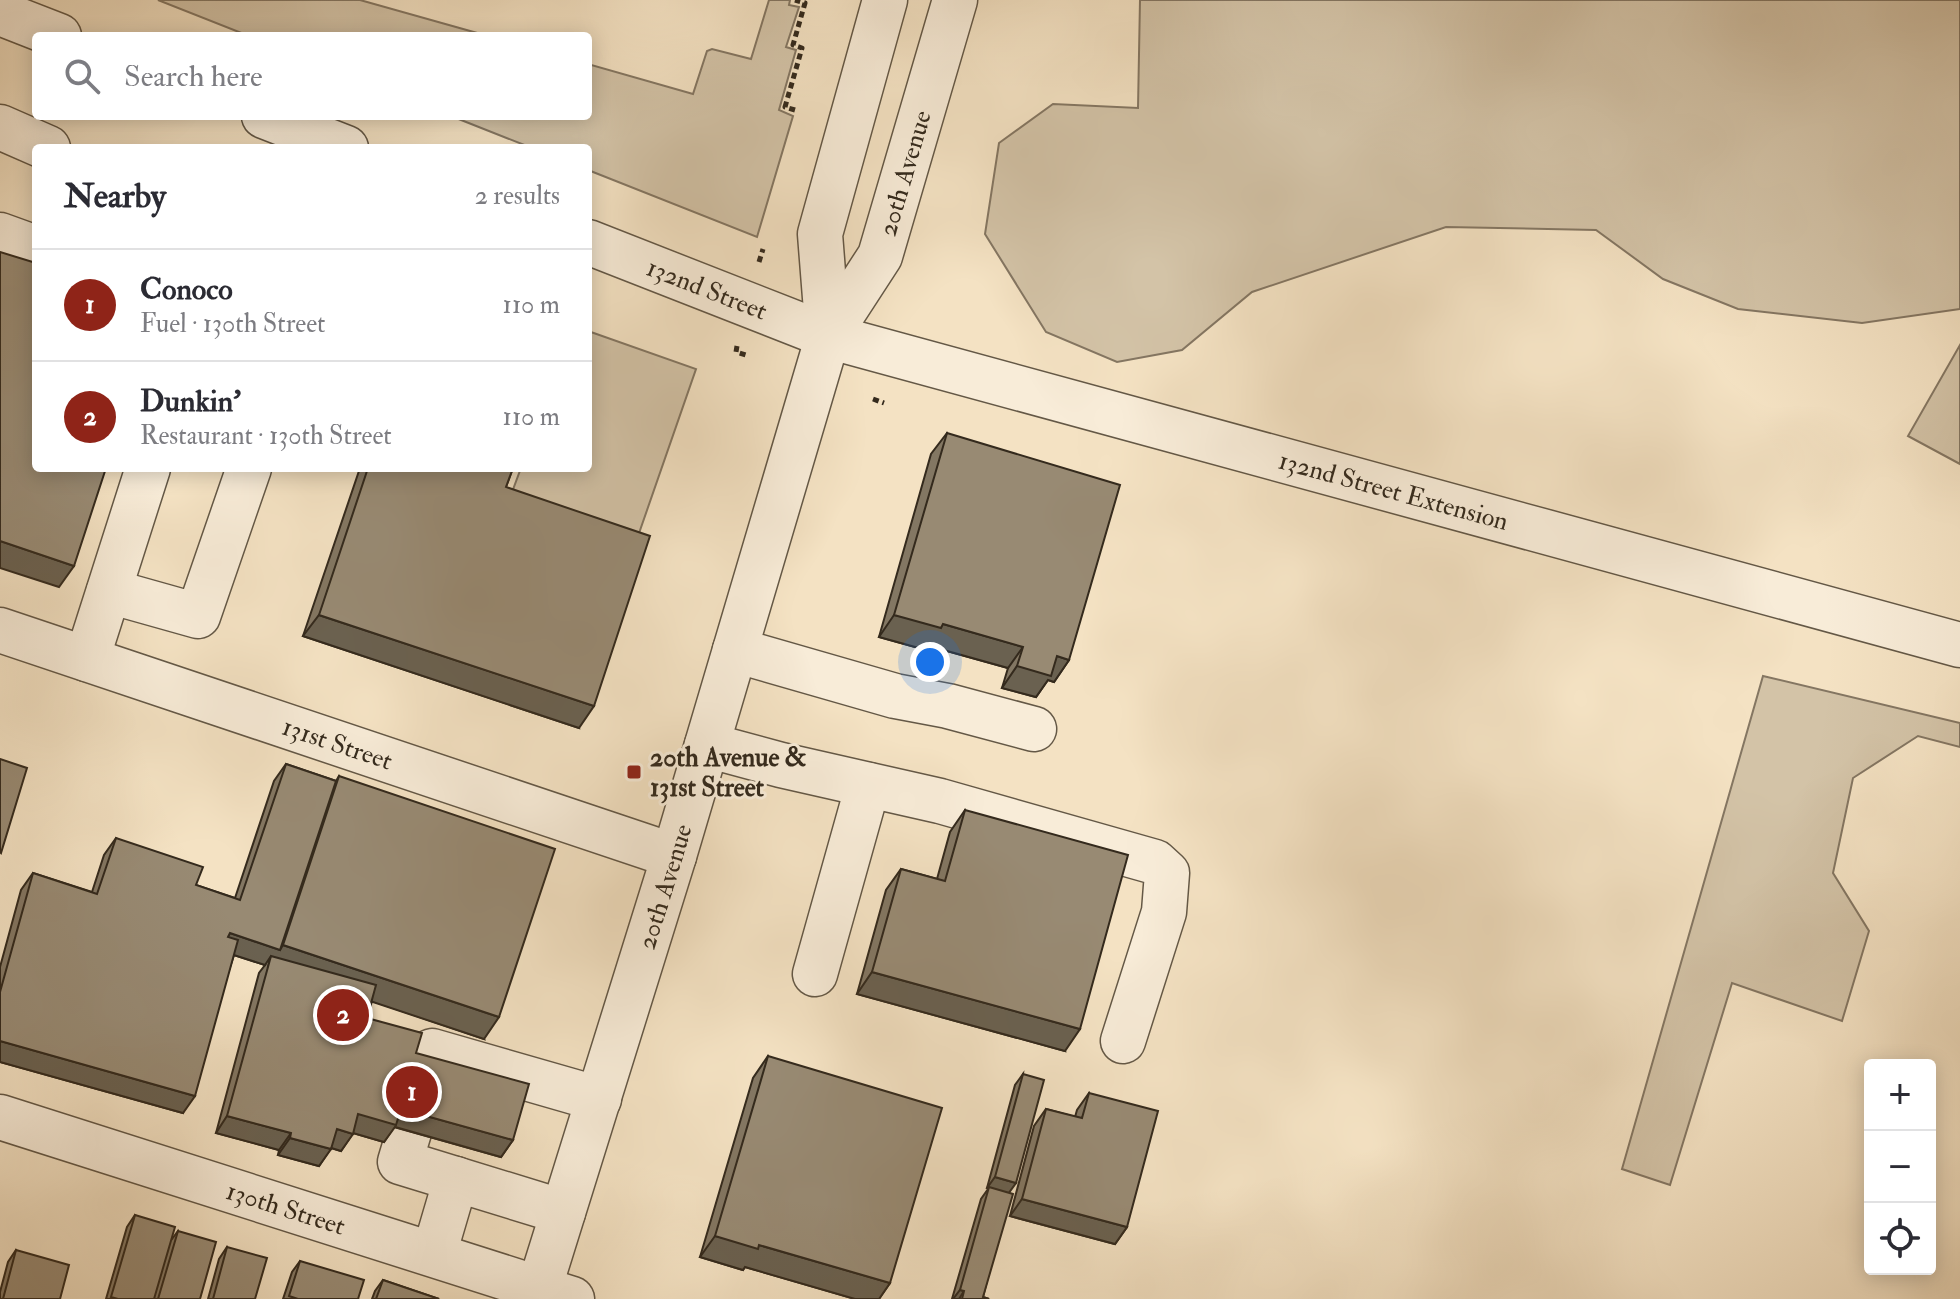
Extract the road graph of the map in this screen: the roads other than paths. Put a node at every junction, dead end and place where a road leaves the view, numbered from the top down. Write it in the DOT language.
graph roads {
  1 [pos="885,0"];
  2 [pos="955,0"];
  3 [pos="0,13"];
  4 [pos="49,32"];
  5 [pos="0,127"];
  6 [pos="265,128"];
  7 [pos="39,144"];
  8 [pos="330,144"];
  9 [pos="0,235"];
  10 [pos="592,244"];
  11 [pos="32,247"];
  12 [pos="828,336"];
  13 [pos="147,472"];
  14 [pos="248,472"];
  15 [pos="109,591"];
  16 [pos="0,630"];
  17 [pos="1960,645"];
  18 [pos="735,650"];
  19 [pos="87,659"];
  20 [pos="1034,729"];
  21 [pos="707,745"];
  22 [pos="868,785"];
  23 [pos="674,856"];
  24 [pos="815,974"];
  25 [pos="1123,1041"];
  26 [pos="474,1079"];
  27 [pos="599,1099"];
  28 [pos="0,1117"];
  29 [pos="563,1212"];
  30 [pos="434,1254"];
  31 [pos="549,1295"];
  1 -- 12 [label="street, 20th Avenue"];
  2 -- 12 [label="street, 20th Avenue"];
  3 -- 4 [label="street"];
  5 -- 7 [label="street"];
  6 -- 8 [label="street"];
  9 -- 11 [label="street"];
  10 -- 12 [label="street, 132nd Street"];
  12 -- 17 [label="street, 132nd Street Extension"];
  12 -- 18 [label="street, 20th Avenue"];
  13 -- 15 [label="street"];
  14 -- 15 [label="street"];
  15 -- 19 [label="street"];
  16 -- 19 [label="street, 131st Street"];
  18 -- 20 [label="street"];
  18 -- 21 [label="street, 20th Avenue"];
  19 -- 23 [label="street, 131st Street"];
  21 -- 22 [label="street"];
  21 -- 23 [label="street, 20th Avenue"];
  22 -- 24 [label="street"];
  22 -- 25 [label="street"];
  23 -- 27 [label="street, 20th Avenue"];
  26 -- 27 [label="street"];
  27 -- 29 [label="street, 20th Avenue"];
  28 -- 30 [label="street, 130th Street"];
  29 -- 30 [label="street"];
  29 -- 31 [label="street, 20th Avenue"];
  30 -- 31 [label="street, 130th Street"];
}
